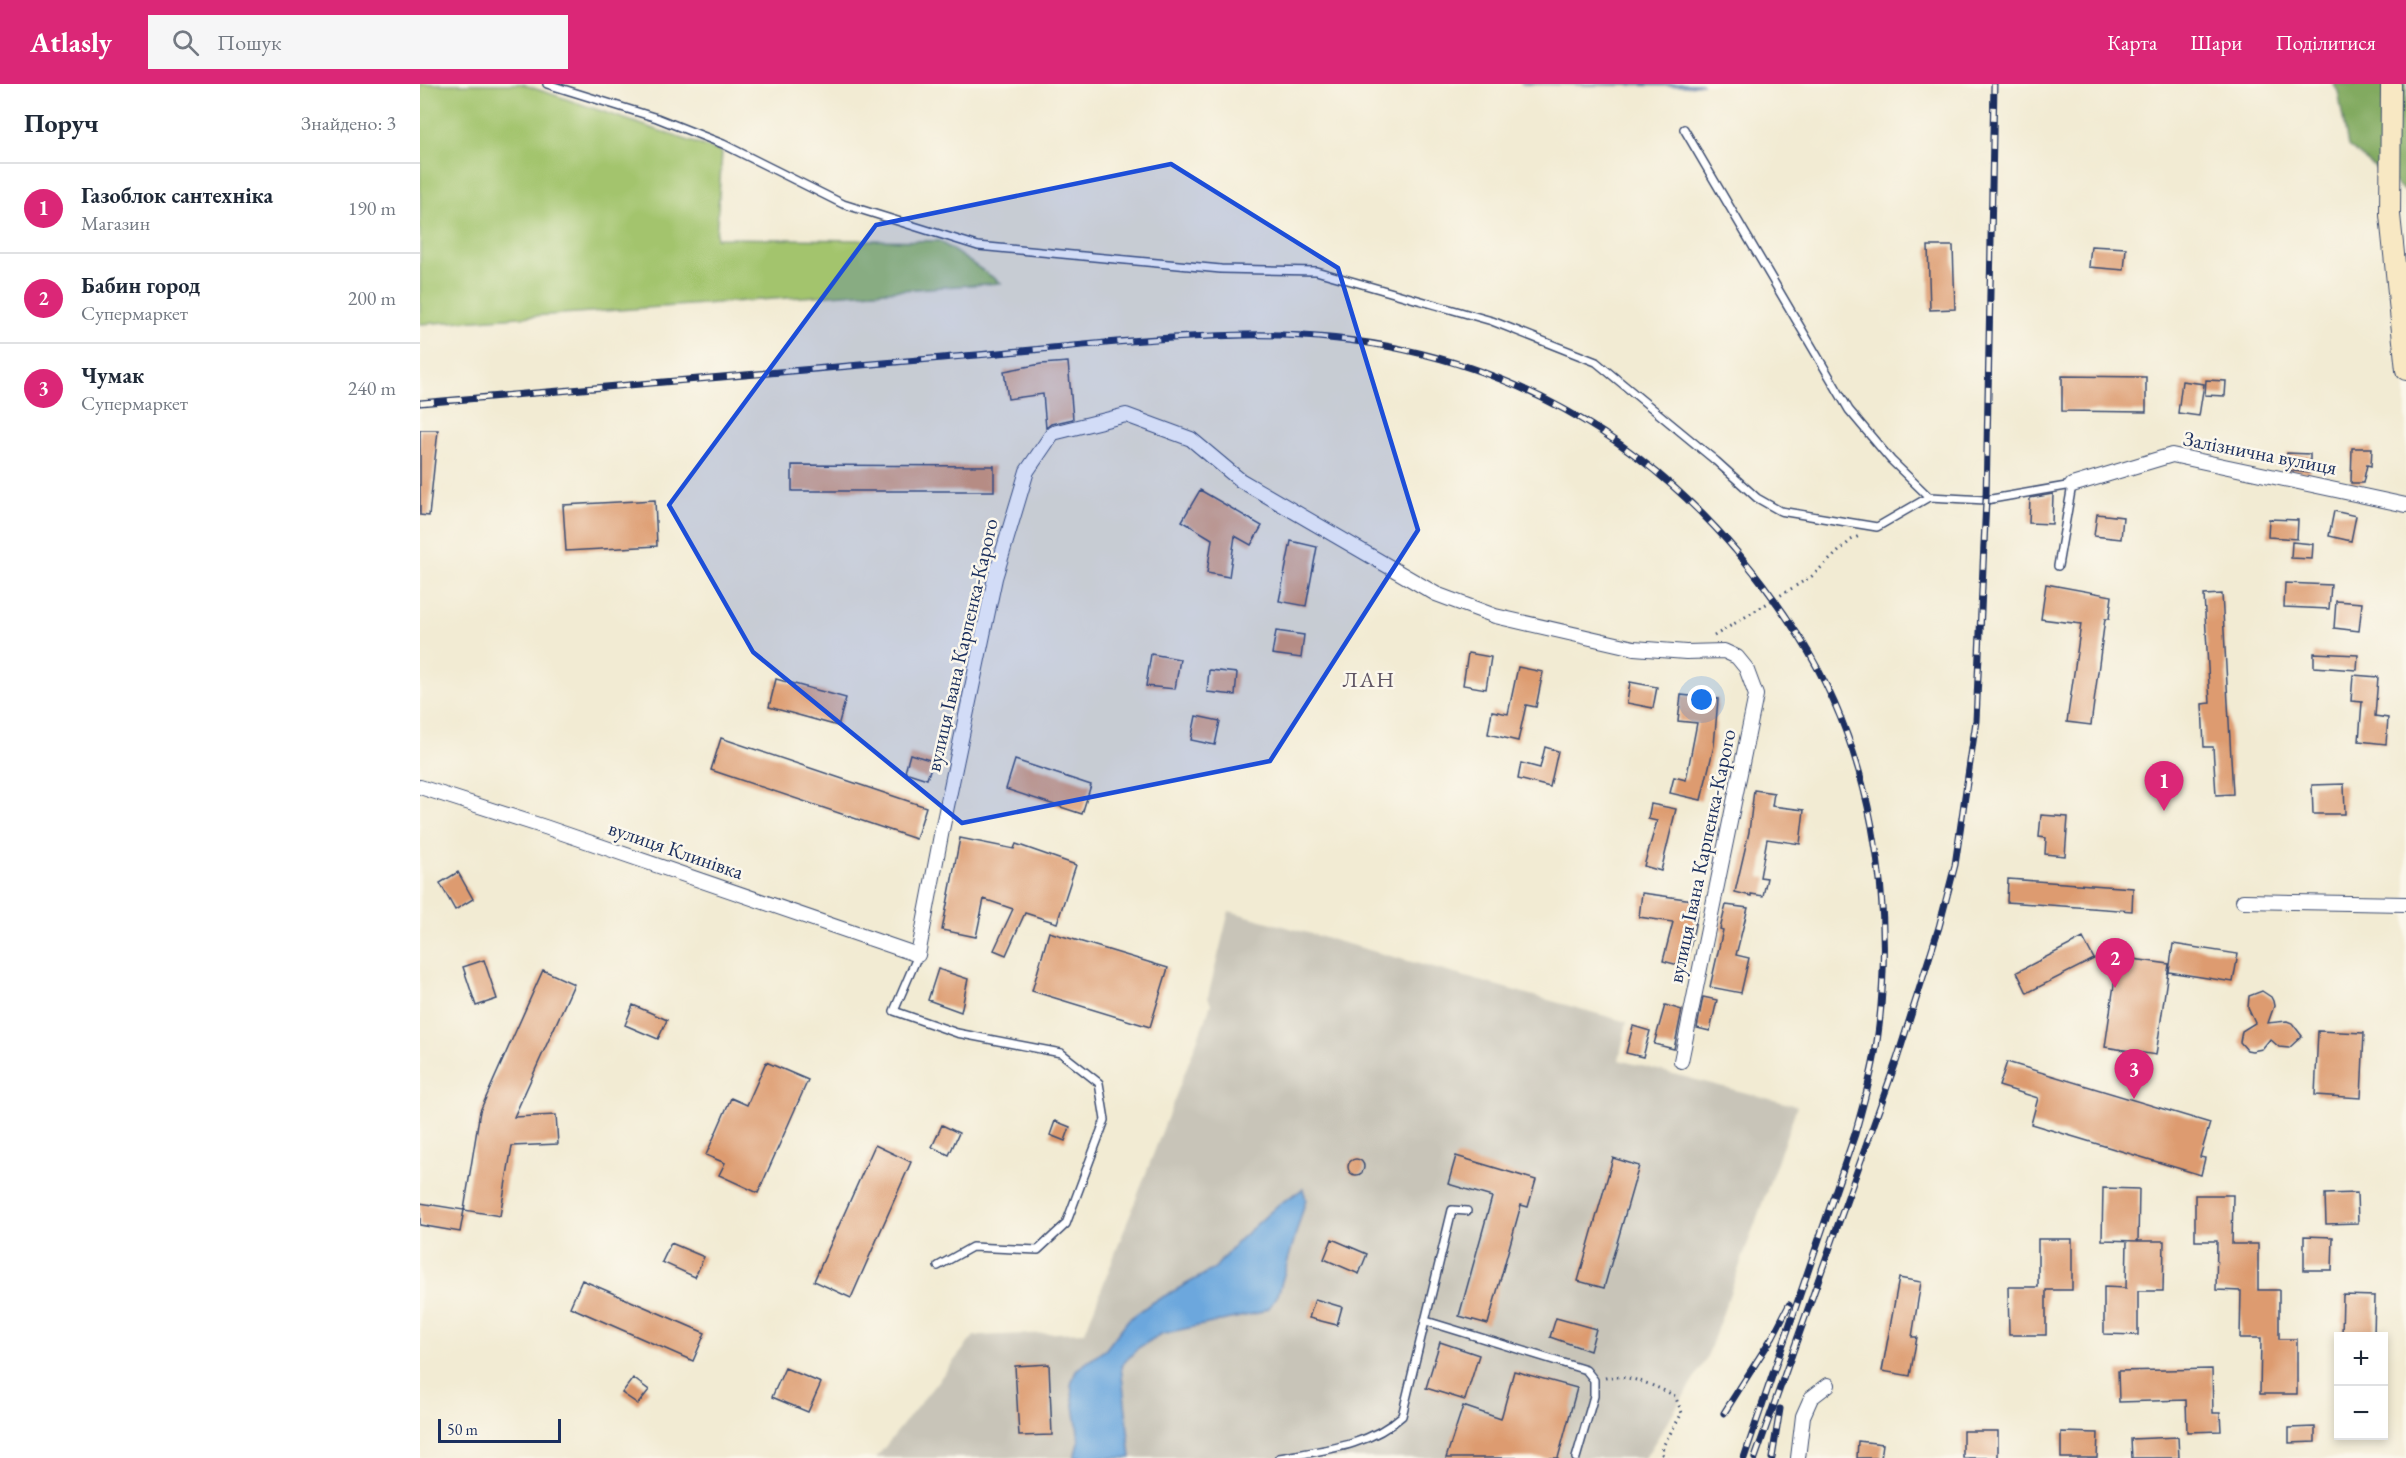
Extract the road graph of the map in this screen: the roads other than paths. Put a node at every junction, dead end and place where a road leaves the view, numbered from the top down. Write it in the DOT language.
graph roads {
  1 [pos="547,84"];
  2 [pos="2391,84"];
  3 [pos="1684,129"];
  4 [pos="2406,370"];
  5 [pos="2072,486"];
  6 [pos="1929,497"];
  7 [pos="2406,505"];
  8 [pos="2058,566"];
  9 [pos="420,787"];
  10 [pos="2243,901"];
  11 [pos="2406,904"];
  12 [pos="918,955"];
  13 [pos="1681,1061"];
  14 [pos="1467,1211"];
  15 [pos="938,1266"];
  16 [pos="1426,1321"];
  17 [pos="1828,1385"];
  18 [pos="1279,1458"];
  19 [pos="1576,1458"];
  20 [pos="1798,1458"];
  1 -- 6 [label="lane"];
  2 -- 4 [label="main road"];
  3 -- 6 [label="lane"];
  5 -- 6 [label="lane"];
  5 -- 7 [label="street, Залізнична вулиця"];
  5 -- 8 [label="lane"];
  9 -- 12 [label="street, вулиця Клинівка"];
  10 -- 11 [label="street"];
  12 -- 13 [label="street, вулиця Івана Карпенка-Карого"];
  12 -- 15 [label="lane"];
  14 -- 16 [label="lane"];
  16 -- 18 [label="lane"];
  16 -- 19 [label="lane"];
  17 -- 20 [label="street"];
}
